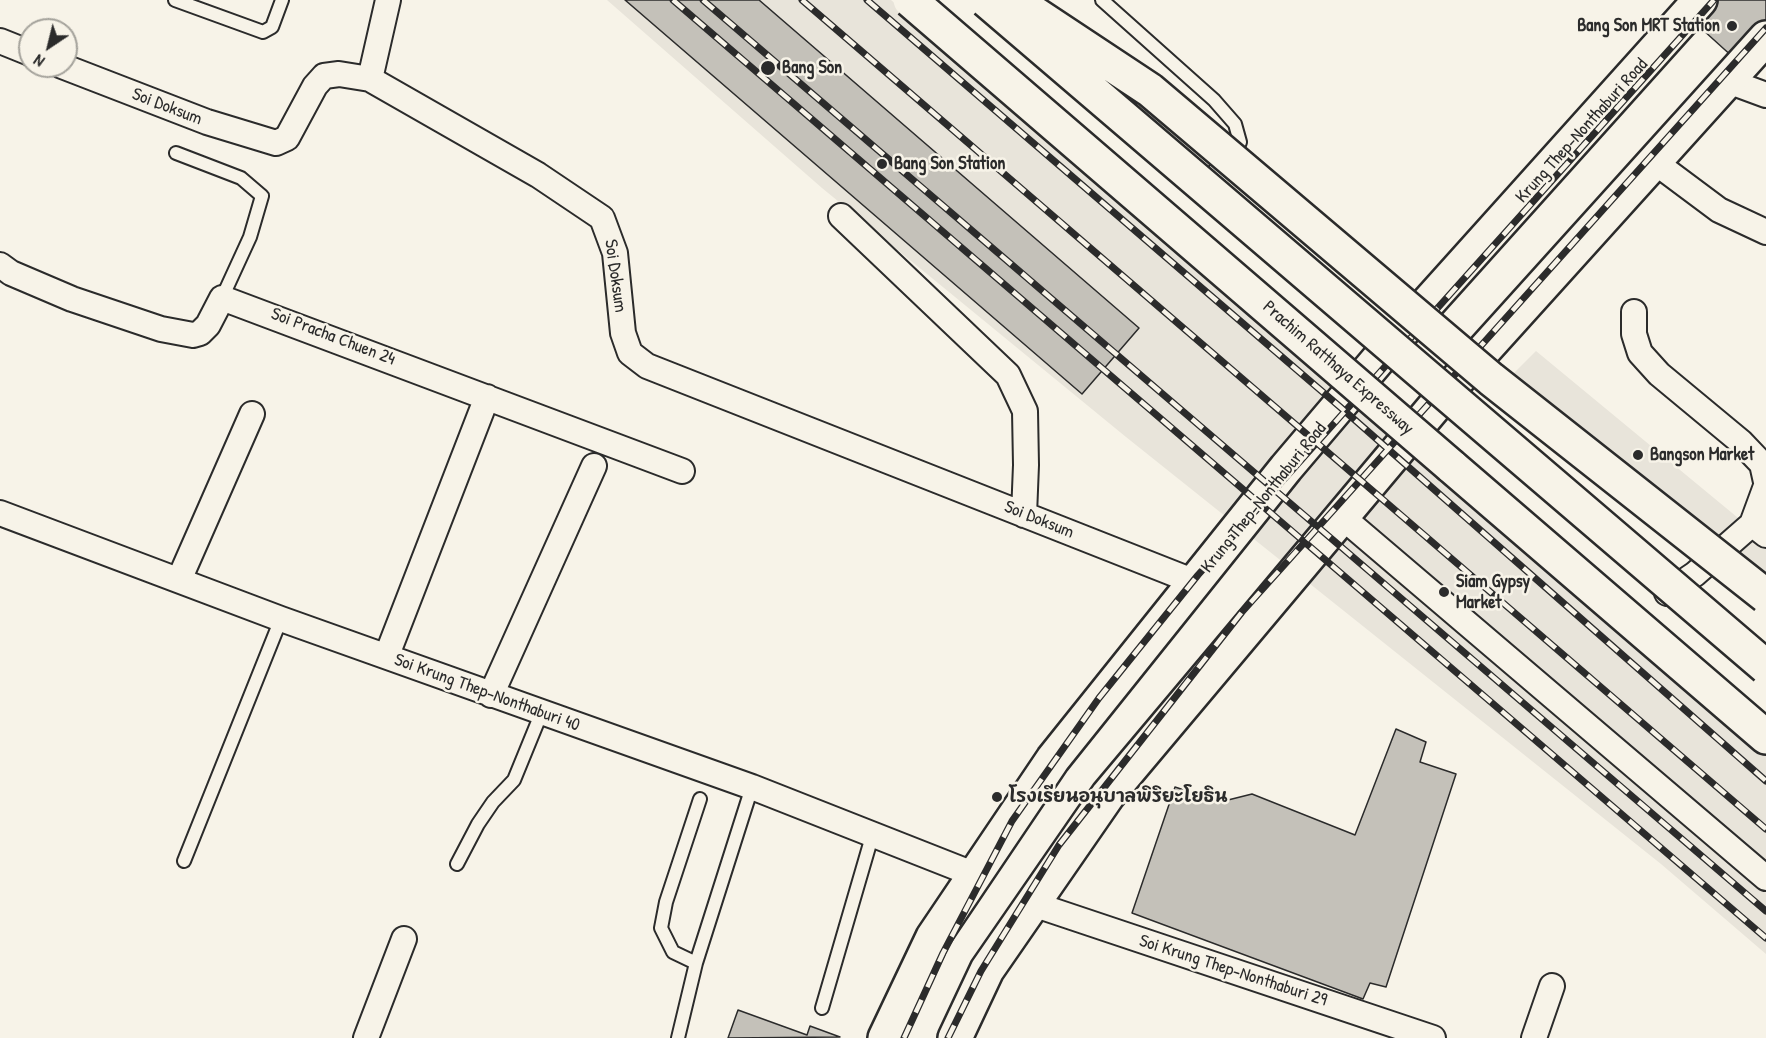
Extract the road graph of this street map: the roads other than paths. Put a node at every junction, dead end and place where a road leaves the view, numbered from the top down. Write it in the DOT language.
graph roads {
  1 [pos="175,0"];
  2 [pos="282,0"];
  3 [pos="388,0"];
  4 [pos="910,0"];
  5 [pos="986,0"];
  6 [pos="1014,0"];
  7 [pos="1019,0"];
  8 [pos="1102,0"];
  9 [pos="1700,0"];
  10 [pos="1766,38"];
  11 [pos="0,41"];
  12 [pos="18,48"];
  13 [pos="78,72"];
  14 [pos="370,79"];
  15 [pos="1728,81"];
  16 [pos="1766,95"];
  17 [pos="176,153"];
  18 [pos="1656,163"];
  19 [pos="1228,176"];
  20 [pos="841,216"];
  21 [pos="1766,232"];
  22 [pos="0,265"];
  23 [pos="222,297"];
  24 [pos="1634,312"];
  25 [pos="1399,335"];
  26 [pos="1450,388"];
  27 [pos="487,397"];
  28 [pos="252,414"];
  29 [pos="594,466"];
  30 [pos="682,471"];
  31 [pos="1766,482"];
  32 [pos="1766,486"];
  33 [pos="0,513"];
  34 [pos="1024,515"];
  35 [pos="1341,516"];
  36 [pos="1759,529"];
  37 [pos="179,580"];
  38 [pos="1195,582"];
  39 [pos="1667,594"];
  40 [pos="1766,596"];
  41 [pos="281,620"];
  42 [pos="387,655"];
  43 [pos="1766,667"];
  44 [pos="1766,679"];
  45 [pos="491,695"];
  46 [pos="541,714"];
  47 [pos="1766,737"];
  48 [pos="752,788"];
  49 [pos="700,799"];
  50 [pos="873,833"];
  51 [pos="184,861"];
  52 [pos="457,864"];
  53 [pos="973,874"];
  54 [pos="1766,878"];
  55 [pos="1033,904"];
  56 [pos="404,939"];
  57 [pos="696,963"];
  58 [pos="1552,986"];
  59 [pos="822,1008"];
  60 [pos="366,1038"];
  61 [pos="678,1038"];
  62 [pos="885,1038"];
  63 [pos="955,1038"];
  64 [pos="1433,1038"];
  65 [pos="1534,1038"];
  1 -- 2 [label="lane"];
  3 -- 14 [label="street"];
  4 -- 47 [label="main road, Prachim Ratthaya Expressway, bridge"];
  5 -- 43 [label="main road, bridge"];
  6 -- 40 [label="main road, bridge"];
  7 -- 19 [label="street"];
  8 -- 19 [label="lane"];
  9 -- 25 [label="main road, Krung Thep-Nonthaburi Road"];
  10 -- 15 [label="main road"];
  11 -- 12 [label="street"];
  13 -- 14 [label="street, Soi Doksum"];
  14 -- 34 [label="street, Soi Doksum"];
  15 -- 16 [label="street"];
  15 -- 18 [label="main road"];
  17 -- 23 [label="lane"];
  18 -- 21 [label="street"];
  18 -- 26 [label="main road"];
  19 -- 25 [label="street"];
  20 -- 34 [label="street"];
  22 -- 23 [label="street"];
  23 -- 27 [label="street, Soi Pracha Chuen 24"];
  24 -- 31 [label="street"];
  25 -- 26 [label="main road"];
  25 -- 38 [label="main road, Krung Thep-Nonthaburi Road"];
  26 -- 35 [label="main road"];
  26 -- 39 [label="main road"];
  27 -- 30 [label="street, Soi Pracha Chuen 24"];
  27 -- 42 [label="street"];
  28 -- 37 [label="street"];
  29 -- 45 [label="street"];
  32 -- 36 [label="street"];
  33 -- 37 [label="street, Soi Krung Thep-Nonthaburi 40"];
  34 -- 38 [label="street, Soi Doksum"];
  35 -- 54 [label="street"];
  35 -- 55 [label="main road"];
  36 -- 39 [label="street"];
  37 -- 41 [label="street, Soi Krung Thep-Nonthaburi 40"];
  38 -- 53 [label="main road, Krung Thep-Nonthaburi Road"];
  39 -- 44 [label="main road"];
  41 -- 42 [label="street, Soi Krung Thep-Nonthaburi 40"];
  41 -- 51 [label="lane"];
  42 -- 45 [label="street, Soi Krung Thep-Nonthaburi 40"];
  45 -- 46 [label="street, Soi Krung Thep-Nonthaburi 40"];
  46 -- 48 [label="street, Soi Krung Thep-Nonthaburi 40"];
  46 -- 52 [label="lane"];
  48 -- 50 [label="street, Soi Krung Thep-Nonthaburi 40"];
  48 -- 57 [label="lane"];
  49 -- 57 [label="lane"];
  50 -- 53 [label="street, Soi Krung Thep-Nonthaburi 40"];
  50 -- 59 [label="lane"];
  53 -- 62 [label="main road, Krung Thep-Nonthaburi Road"];
  55 -- 63 [label="main road"];
  55 -- 64 [label="street, Soi Krung Thep-Nonthaburi 29"];
  56 -- 60 [label="street"];
  57 -- 61 [label="lane"];
  58 -- 65 [label="street"];
}
